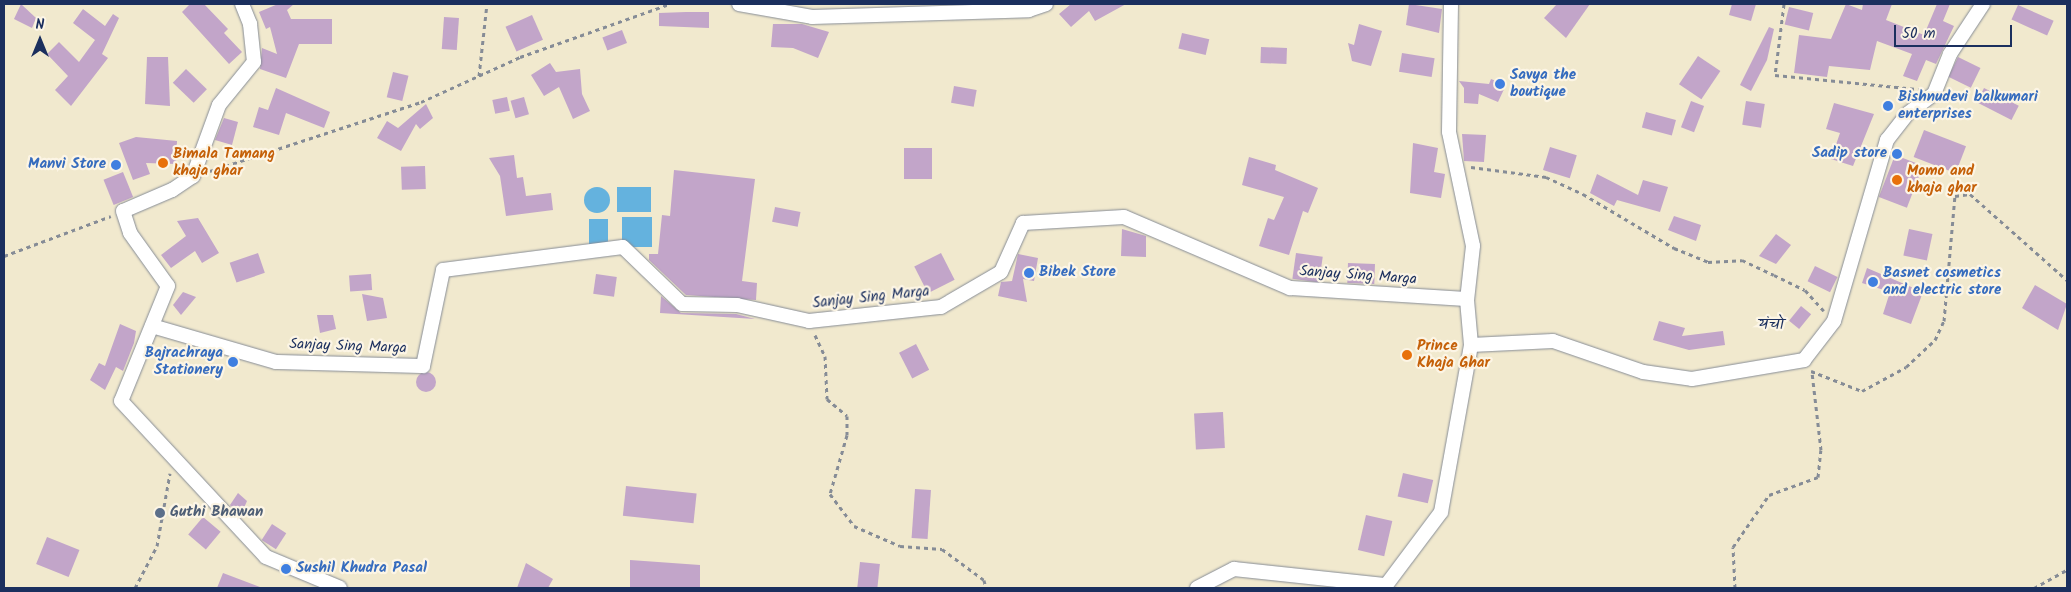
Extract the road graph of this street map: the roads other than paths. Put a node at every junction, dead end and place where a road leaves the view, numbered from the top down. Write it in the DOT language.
graph roads {
  1 [pos="242,4"];
  2 [pos="740,4"];
  3 [pos="1046,4"];
  4 [pos="1452,4"];
  5 [pos="1983,4"];
  6 [pos="1468,299"];
  7 [pos="152,326"];
  8 [pos="1471,344"];
  9 [pos="1384,587"];
  10 [pos="340,588"];
  11 [pos="1197,588"];
  1 -- 7 [label="street"];
  2 -- 3 [label="street"];
  4 -- 6 [label="street"];
  5 -- 8 [label="street"];
  6 -- 7 [label="street, Sanjay Sing Marga"];
  6 -- 8 [label="street"];
  7 -- 10 [label="street"];
  8 -- 9 [label="street"];
  9 -- 11 [label="street"];
}
